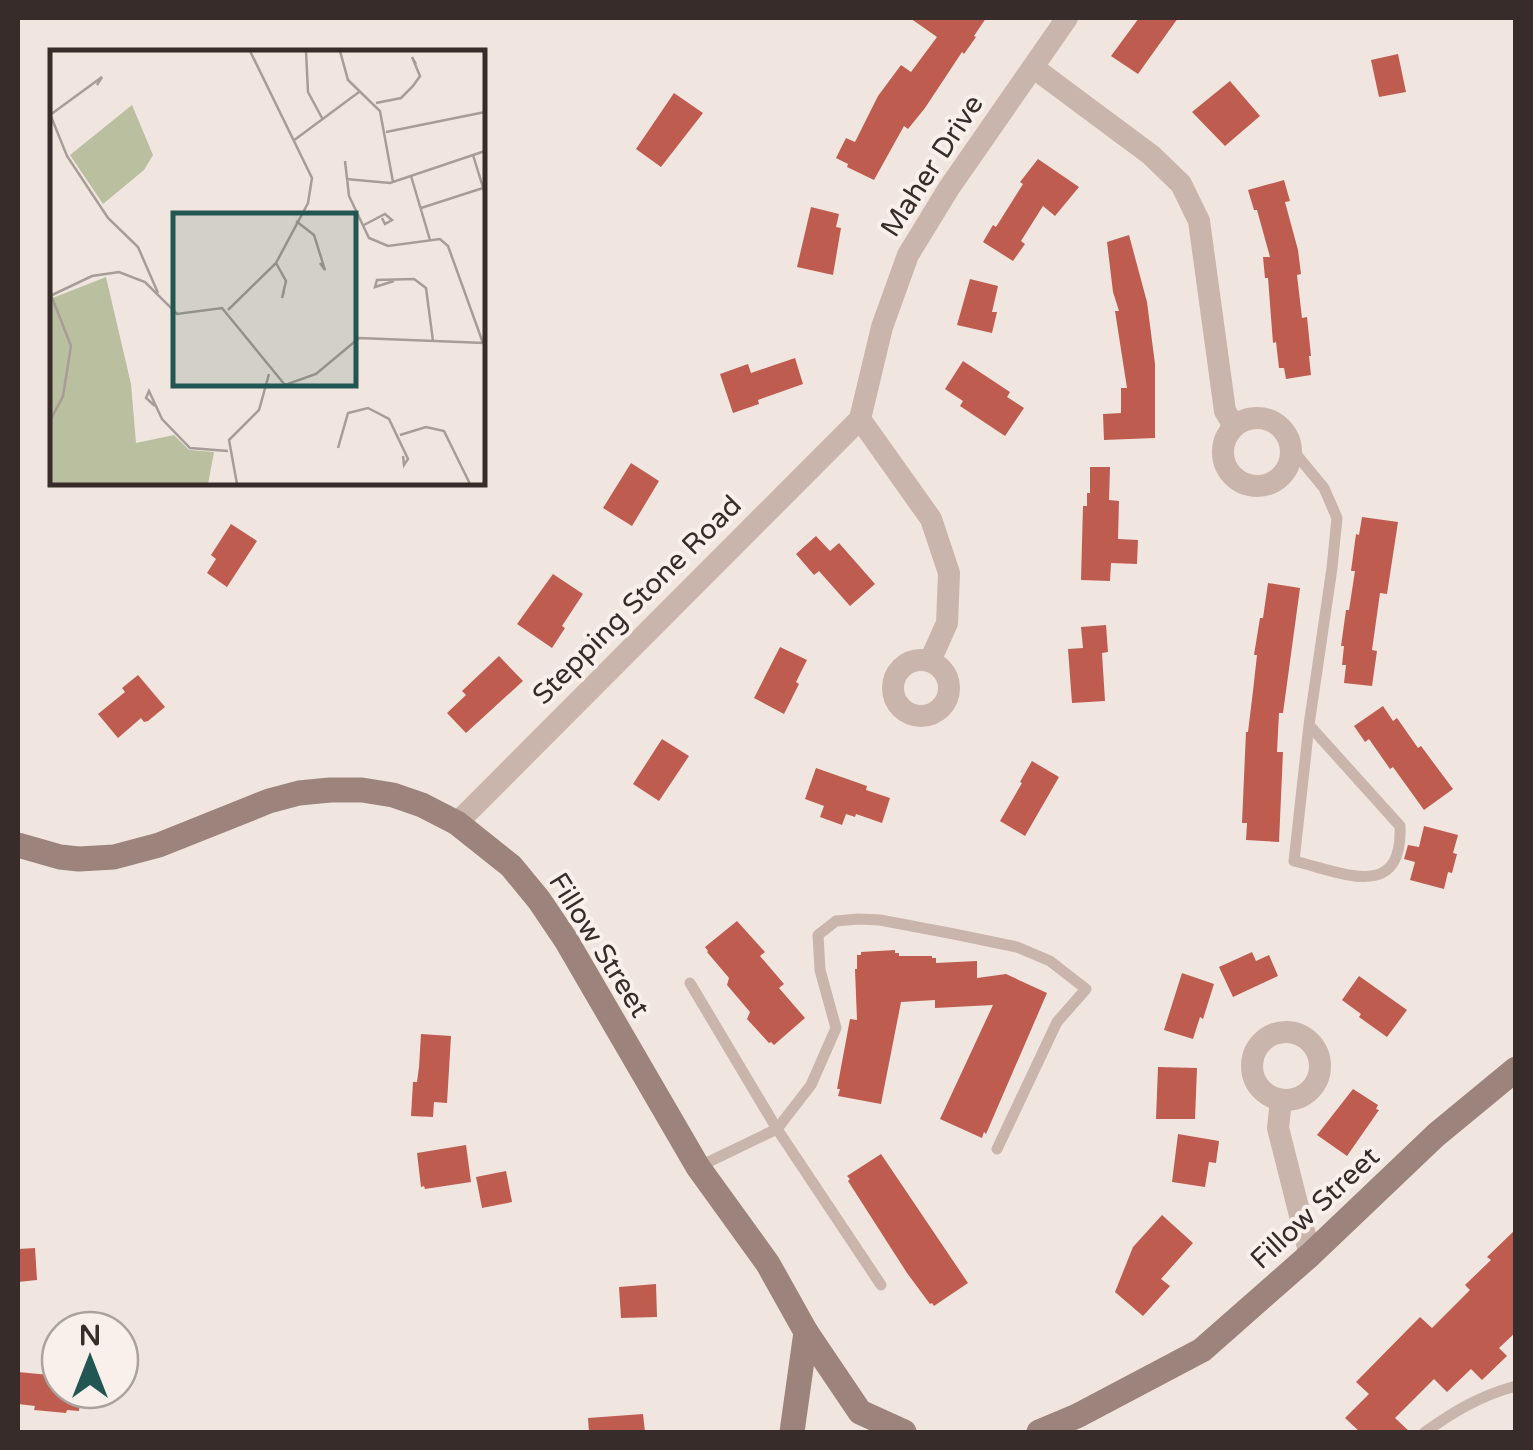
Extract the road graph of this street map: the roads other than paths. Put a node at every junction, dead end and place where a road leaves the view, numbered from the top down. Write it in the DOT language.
graph roads {
  1 [pos="1068,18"];
  2 [pos="1034,68"];
  3 [pos="860,419"];
  4 [pos="1234,426"];
  5 [pos="1290,448"];
  6 [pos="930,661"];
  7 [pos="1308,725"];
  8 [pos="457,822"];
  9 [pos="18,845"];
  10 [pos="690,983"];
  11 [pos="1516,1069"];
  12 [pos="1281,1100"];
  13 [pos="777,1129"];
  14 [pos="997,1149"];
  15 [pos="698,1167"];
  16 [pos="1310,1255"];
  17 [pos="881,1285"];
  18 [pos="806,1332"];
  19 [pos="1516,1386"];
  20 [pos="792,1432"];
  21 [pos="904,1432"];
  22 [pos="1040,1432"];
  23 [pos="1425,1432"];
  1 -- 2 [label="street, Maher Drive"];
  2 -- 3 [label="street, Maher Drive"];
  2 -- 4 [label="street"];
  3 -- 6 [label="street"];
  3 -- 8 [label="street, Stepping Stone Road"];
  4 -- 5 [label="street"];
  4 -- 5 [label="street"];
  5 -- 7 [label="lane"];
  7 -- 7 [label="lane"];
  8 -- 9 [label="street, Fillow Street"];
  8 -- 15 [label="street, Fillow Street"];
  10 -- 13 [label="lane"];
  11 -- 16 [label="street, Fillow Street"];
  12 -- 16 [label="street"];
  13 -- 14 [label="lane"];
  13 -- 15 [label="lane"];
  13 -- 17 [label="lane"];
  15 -- 18 [label="street, Fillow Street"];
  16 -- 22 [label="street, Fillow Street"];
  18 -- 20 [label="street"];
  18 -- 21 [label="street, Fillow Street"];
  19 -- 23 [label="lane"];
}
